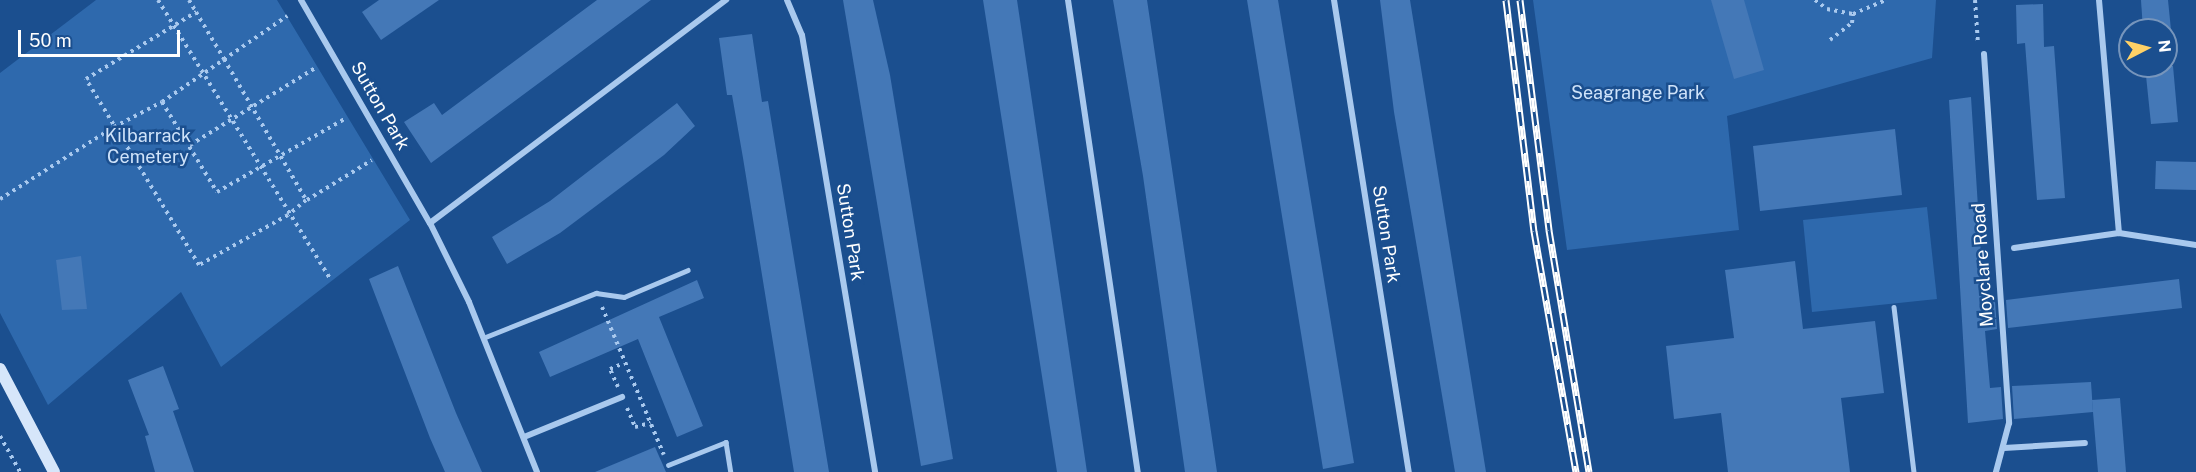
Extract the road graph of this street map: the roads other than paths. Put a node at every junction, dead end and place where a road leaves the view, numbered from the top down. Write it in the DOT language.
graph roads {
  1 [pos="310,0"];
  2 [pos="726,0"];
  3 [pos="787,0"];
  4 [pos="1068,0"];
  5 [pos="1334,0"];
  6 [pos="2099,0"];
  7 [pos="302,3"];
  8 [pos="1984,54"];
  9 [pos="430,223"];
  10 [pos="2119,233"];
  11 [pos="2196,244"];
  12 [pos="2014,248"];
  13 [pos="688,270"];
  14 [pos="1894,307"];
  15 [pos="483,338"];
  16 [pos="0,369"];
  17 [pos="622,397"];
  18 [pos="524,437"];
  19 [pos="2085,443"];
  20 [pos="2004,448"];
  21 [pos="668,465"];
  22 [pos="54,472"];
  23 [pos="537,472"];
  24 [pos="731,472"];
  25 [pos="875,472"];
  26 [pos="1138,472"];
  27 [pos="1409,472"];
  28 [pos="1914,472"];
  29 [pos="1996,472"];
  1 -- 7 [label="street, Sutton Park"];
  2 -- 9 [label="street"];
  3 -- 25 [label="street, Sutton Park"];
  4 -- 26 [label="street"];
  5 -- 27 [label="street, Sutton Park"];
  6 -- 10 [label="street"];
  7 -- 9 [label="street, Sutton Park"];
  8 -- 20 [label="street, Moyclare Road"];
  9 -- 15 [label="street, Sutton Park"];
  10 -- 11 [label="street"];
  10 -- 12 [label="street"];
  13 -- 15 [label="lane"];
  14 -- 28 [label="lane"];
  15 -- 18 [label="street, Sutton Park"];
  16 -- 22 [label="main road"];
  17 -- 18 [label="street"];
  18 -- 23 [label="street, Sutton Park"];
  19 -- 20 [label="street"];
  20 -- 29 [label="street, Moyclare Road"];
  21 -- 24 [label="lane"];
}
